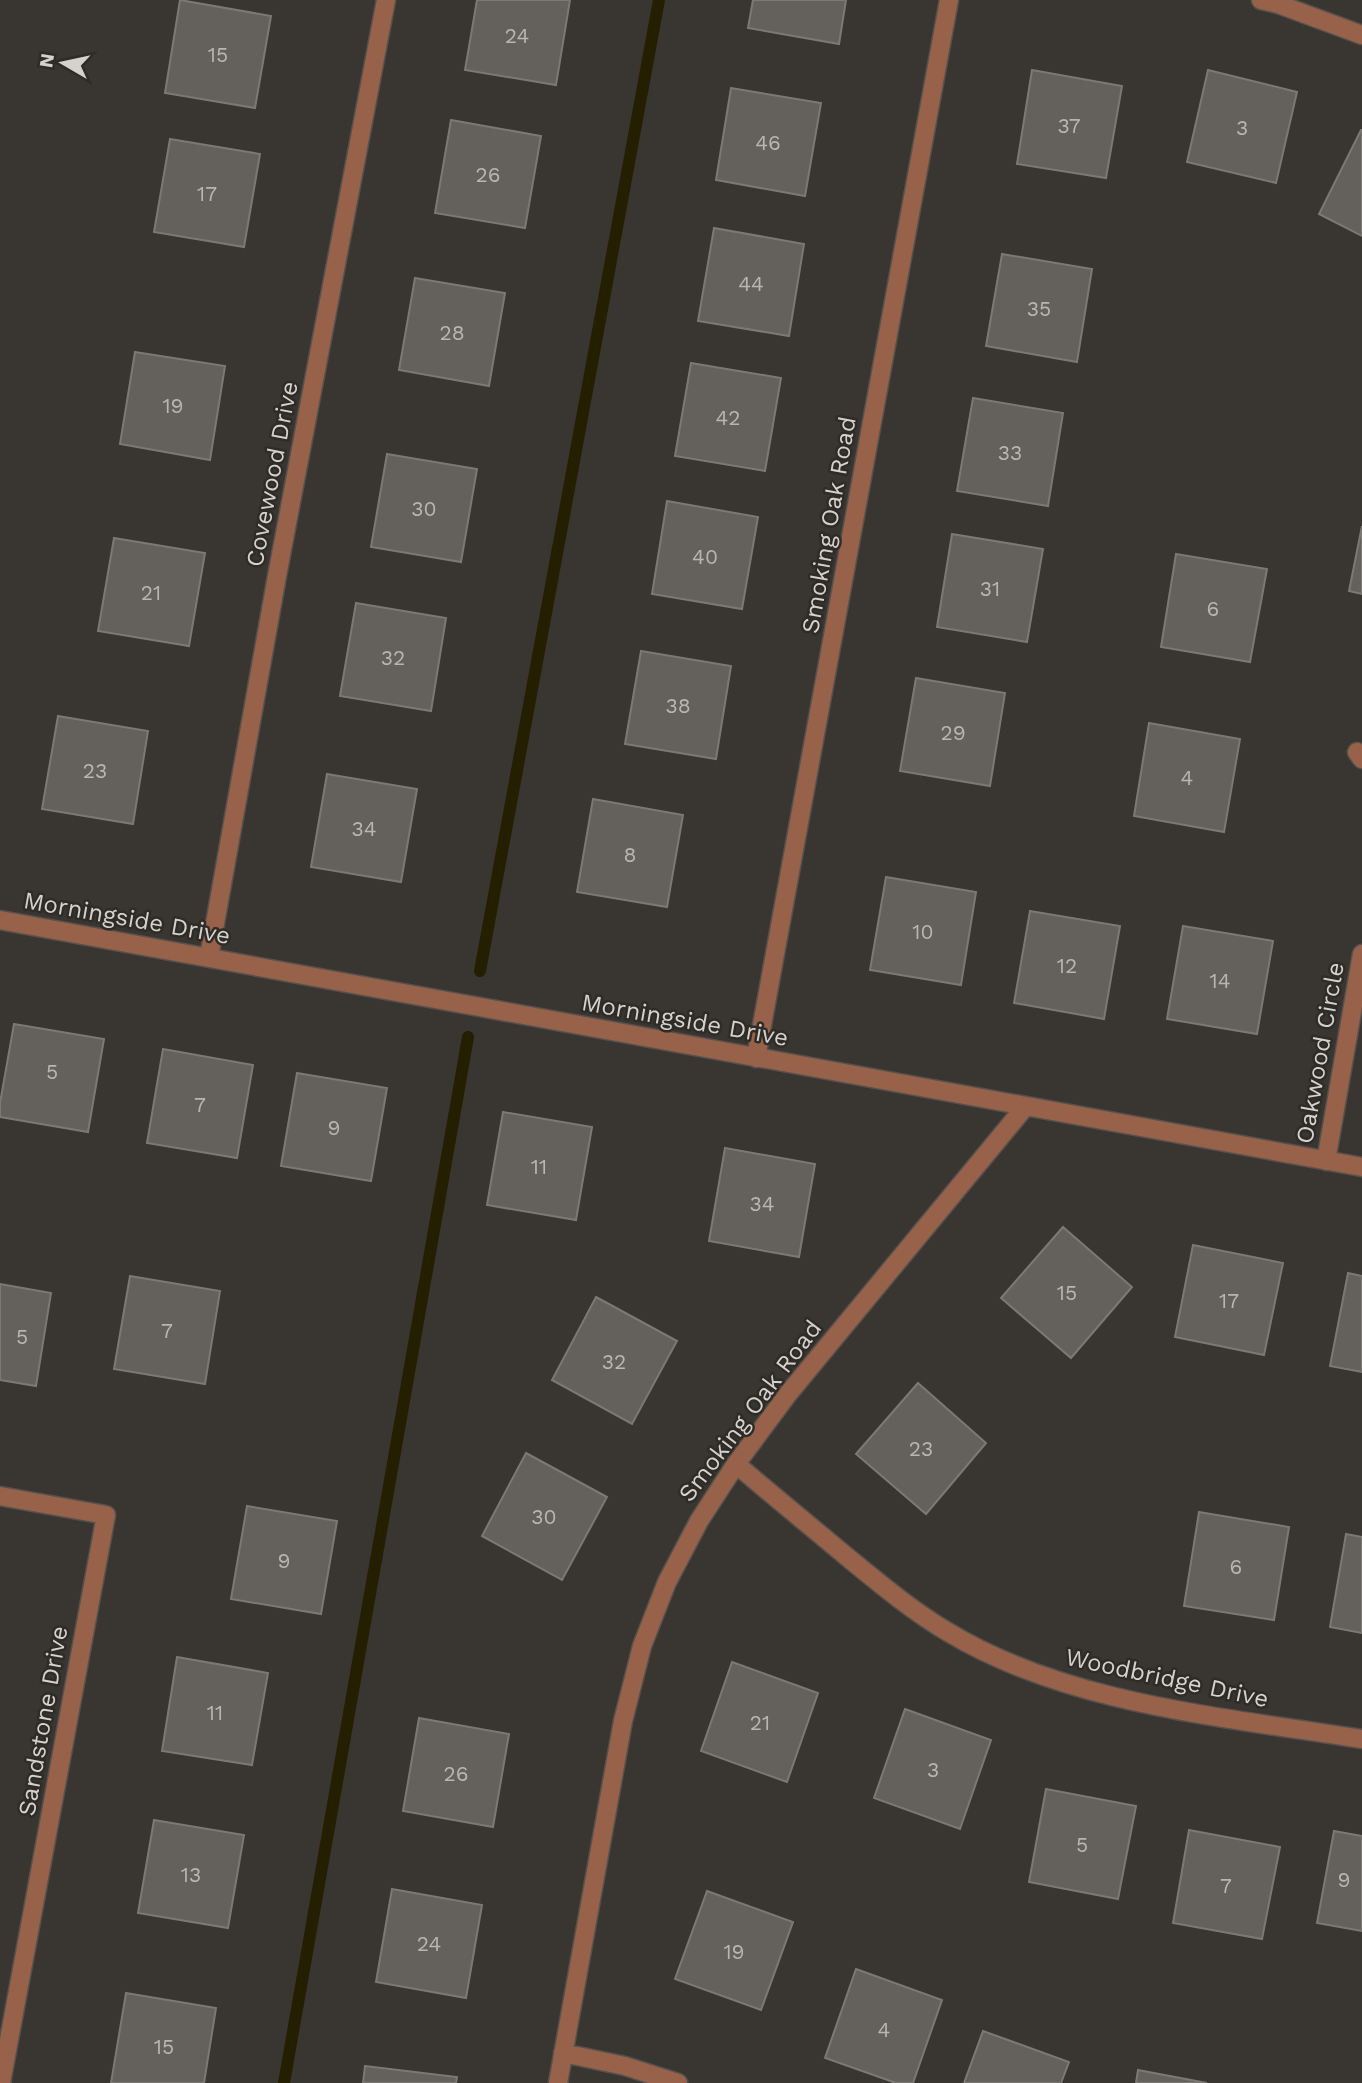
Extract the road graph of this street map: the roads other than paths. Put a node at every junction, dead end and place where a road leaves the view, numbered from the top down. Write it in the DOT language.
graph roads {
  1 [pos="386,0"];
  2 [pos="949,0"];
  3 [pos="1261,0"];
  4 [pos="1362,35"];
  5 [pos="0,920"];
  6 [pos="1362,954"];
  7 [pos="209,957"];
  8 [pos="756,1058"];
  9 [pos="1025,1107"];
  10 [pos="1326,1161"];
  11 [pos="1362,1167"];
  12 [pos="736,1464"];
  13 [pos="0,1496"];
  14 [pos="1362,1740"];
  15 [pos="564,2053"];
  16 [pos="1,2083"];
  17 [pos="558,2083"];
  18 [pos="678,2083"];
  1 -- 7 [label="street, Covewood Drive"];
  2 -- 8 [label="street, Smoking Oak Road"];
  3 -- 4 [label="street"];
  5 -- 7 [label="street, Morningside Drive"];
  6 -- 10 [label="street, Oakwood Circle"];
  7 -- 8 [label="street, Morningside Drive"];
  8 -- 9 [label="street, Morningside Drive"];
  9 -- 10 [label="street, Morningside Drive"];
  9 -- 12 [label="street, Smoking Oak Road"];
  10 -- 11 [label="street, Morningside Drive"];
  12 -- 14 [label="street, Woodbridge Drive"];
  12 -- 15 [label="street, Smoking Oak Road"];
  13 -- 16 [label="street, Sandstone Drive"];
  15 -- 17 [label="street, Smoking Oak Road"];
  15 -- 18 [label="street"];
}
